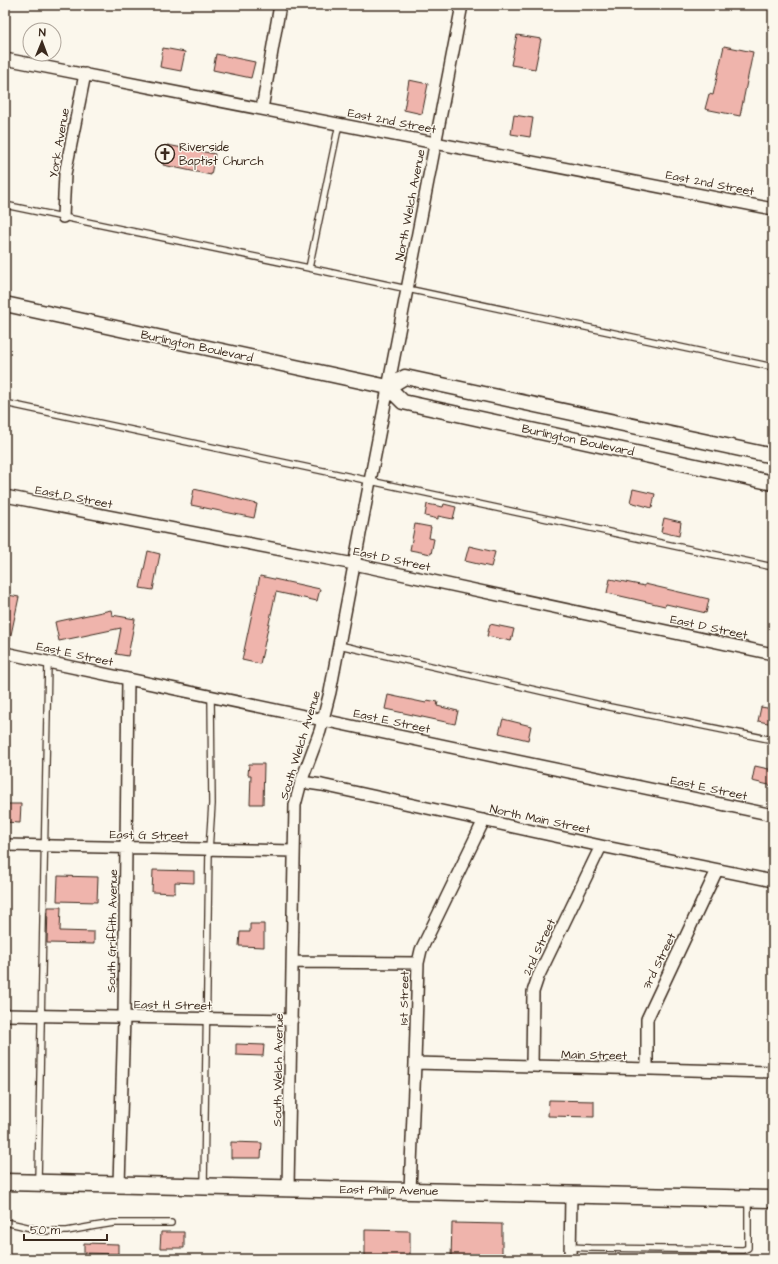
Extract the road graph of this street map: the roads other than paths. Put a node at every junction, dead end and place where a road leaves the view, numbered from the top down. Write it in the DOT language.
graph roads {
  1 [pos="280,5"];
  2 [pos="462,5"];
  3 [pos="5,59"];
  4 [pos="85,74"];
  5 [pos="262,109"];
  6 [pos="339,123"];
  7 [pos="435,143"];
  8 [pos="5,205"];
  9 [pos="773,208"];
  10 [pos="63,217"];
  11 [pos="309,268"];
  12 [pos="407,290"];
  13 [pos="5,304"];
  14 [pos="773,367"];
  15 [pos="388,387"];
  16 [pos="5,403"];
  17 [pos="773,456"];
  18 [pos="370,481"];
  19 [pos="773,483"];
  20 [pos="5,496"];
  21 [pos="354,564"];
  22 [pos="773,567"];
  23 [pos="339,645"];
  24 [pos="5,653"];
  25 [pos="773,654"];
  26 [pos="48,662"];
  27 [pos="128,679"];
  28 [pos="211,696"];
  29 [pos="323,719"];
  30 [pos="773,740"];
  31 [pos="301,782"];
  32 [pos="773,815"];
  33 [pos="484,820"];
  34 [pos="5,845"];
  35 [pos="44,846"];
  36 [pos="601,846"];
  37 [pos="126,848"];
  38 [pos="210,850"];
  39 [pos="293,852"];
  40 [pos="717,870"];
  41 [pos="773,882"];
  42 [pos="293,962"];
  43 [pos="418,963"];
  44 [pos="5,1015"];
  45 [pos="42,1016"];
  46 [pos="124,1017"];
  47 [pos="207,1019"];
  48 [pos="292,1020"];
  49 [pos="415,1063"];
  50 [pos="532,1066"];
  51 [pos="647,1069"];
  52 [pos="773,1072"];
  53 [pos="5,1182"];
  54 [pos="38,1183"];
  55 [pos="120,1184"];
  56 [pos="204,1186"];
  57 [pos="288,1188"];
  58 [pos="410,1190"];
  59 [pos="571,1194"];
  60 [pos="748,1198"];
  61 [pos="773,1198"];
  62 [pos="5,1222"];
  63 [pos="171,1223"];
  64 [pos="571,1246"];
  65 [pos="570,1259"];
  1 -- 5 [label="street"];
  2 -- 7 [label="street, North Welch Avenue"];
  3 -- 4 [label="street, East 2nd Street"];
  4 -- 5 [label="street, East 2nd Street"];
  4 -- 10 [label="street, York Avenue"];
  5 -- 6 [label="street, East 2nd Street"];
  6 -- 7 [label="street, East 2nd Street"];
  6 -- 11 [label="lane"];
  7 -- 9 [label="street, East 2nd Street"];
  7 -- 12 [label="street, North Welch Avenue"];
  8 -- 10 [label="lane"];
  10 -- 11 [label="lane"];
  11 -- 12 [label="lane"];
  12 -- 14 [label="lane"];
  12 -- 15 [label="street, North Welch Avenue"];
  13 -- 15 [label="street, Burlington Boulevard"];
  15 -- 17 [label="street, Burlington Boulevard"];
  15 -- 18 [label="street, South Welch Avenue"];
  15 -- 19 [label="street, Burlington Boulevard"];
  16 -- 18 [label="lane"];
  18 -- 21 [label="street, South Welch Avenue"];
  18 -- 22 [label="lane"];
  20 -- 21 [label="street, East D Street"];
  21 -- 23 [label="street, South Welch Avenue"];
  21 -- 25 [label="street, East D Street"];
  23 -- 29 [label="street, South Welch Avenue"];
  23 -- 30 [label="lane"];
  24 -- 26 [label="street, East E Street"];
  26 -- 27 [label="street, East E Street"];
  26 -- 35 [label="lane"];
  27 -- 28 [label="street, East E Street"];
  27 -- 37 [label="street, South Griffith Avenue"];
  28 -- 29 [label="street, East E Street"];
  28 -- 38 [label="lane"];
  29 -- 31 [label="street, South Welch Avenue"];
  29 -- 32 [label="street, East E Street"];
  31 -- 33 [label="street, North Main Street"];
  31 -- 39 [label="street, South Welch Avenue"];
  33 -- 36 [label="street, North Main Street"];
  33 -- 43 [label="street, 1st Street"];
  34 -- 35 [label="street, East G Street"];
  35 -- 37 [label="street, East G Street"];
  35 -- 45 [label="lane"];
  36 -- 40 [label="street, North Main Street"];
  36 -- 50 [label="street, 2nd Street"];
  37 -- 38 [label="street, East G Street"];
  37 -- 46 [label="street, South Griffith Avenue"];
  38 -- 39 [label="street, East G Street"];
  38 -- 47 [label="lane"];
  39 -- 42 [label="street, South Welch Avenue"];
  40 -- 41 [label="street, North Main Street"];
  40 -- 51 [label="street, 3rd Street"];
  42 -- 43 [label="street"];
  42 -- 48 [label="street, South Welch Avenue"];
  43 -- 49 [label="street, 1st Street"];
  44 -- 45 [label="street, East H Street"];
  45 -- 46 [label="street, East H Street"];
  45 -- 54 [label="lane"];
  46 -- 47 [label="street, East H Street"];
  46 -- 55 [label="street, South Griffith Avenue"];
  47 -- 48 [label="street, East H Street"];
  47 -- 56 [label="lane"];
  48 -- 57 [label="street, South Welch Avenue"];
  49 -- 50 [label="street, Main Street"];
  49 -- 58 [label="street, 1st Street"];
  50 -- 51 [label="street, Main Street"];
  51 -- 52 [label="street, Main Street"];
  53 -- 54 [label="main road, East Philip Avenue"];
  54 -- 55 [label="main road, East Philip Avenue"];
  55 -- 56 [label="main road, East Philip Avenue"];
  56 -- 57 [label="main road, East Philip Avenue"];
  57 -- 58 [label="main road, East Philip Avenue"];
  58 -- 59 [label="main road, East Philip Avenue"];
  59 -- 60 [label="main road, East Philip Avenue"];
  59 -- 64 [label="street"];
  60 -- 61 [label="main road, East Philip Avenue"];
  60 -- 64 [label="lane"];
  62 -- 63 [label="lane"];
  64 -- 65 [label="street"];
}
